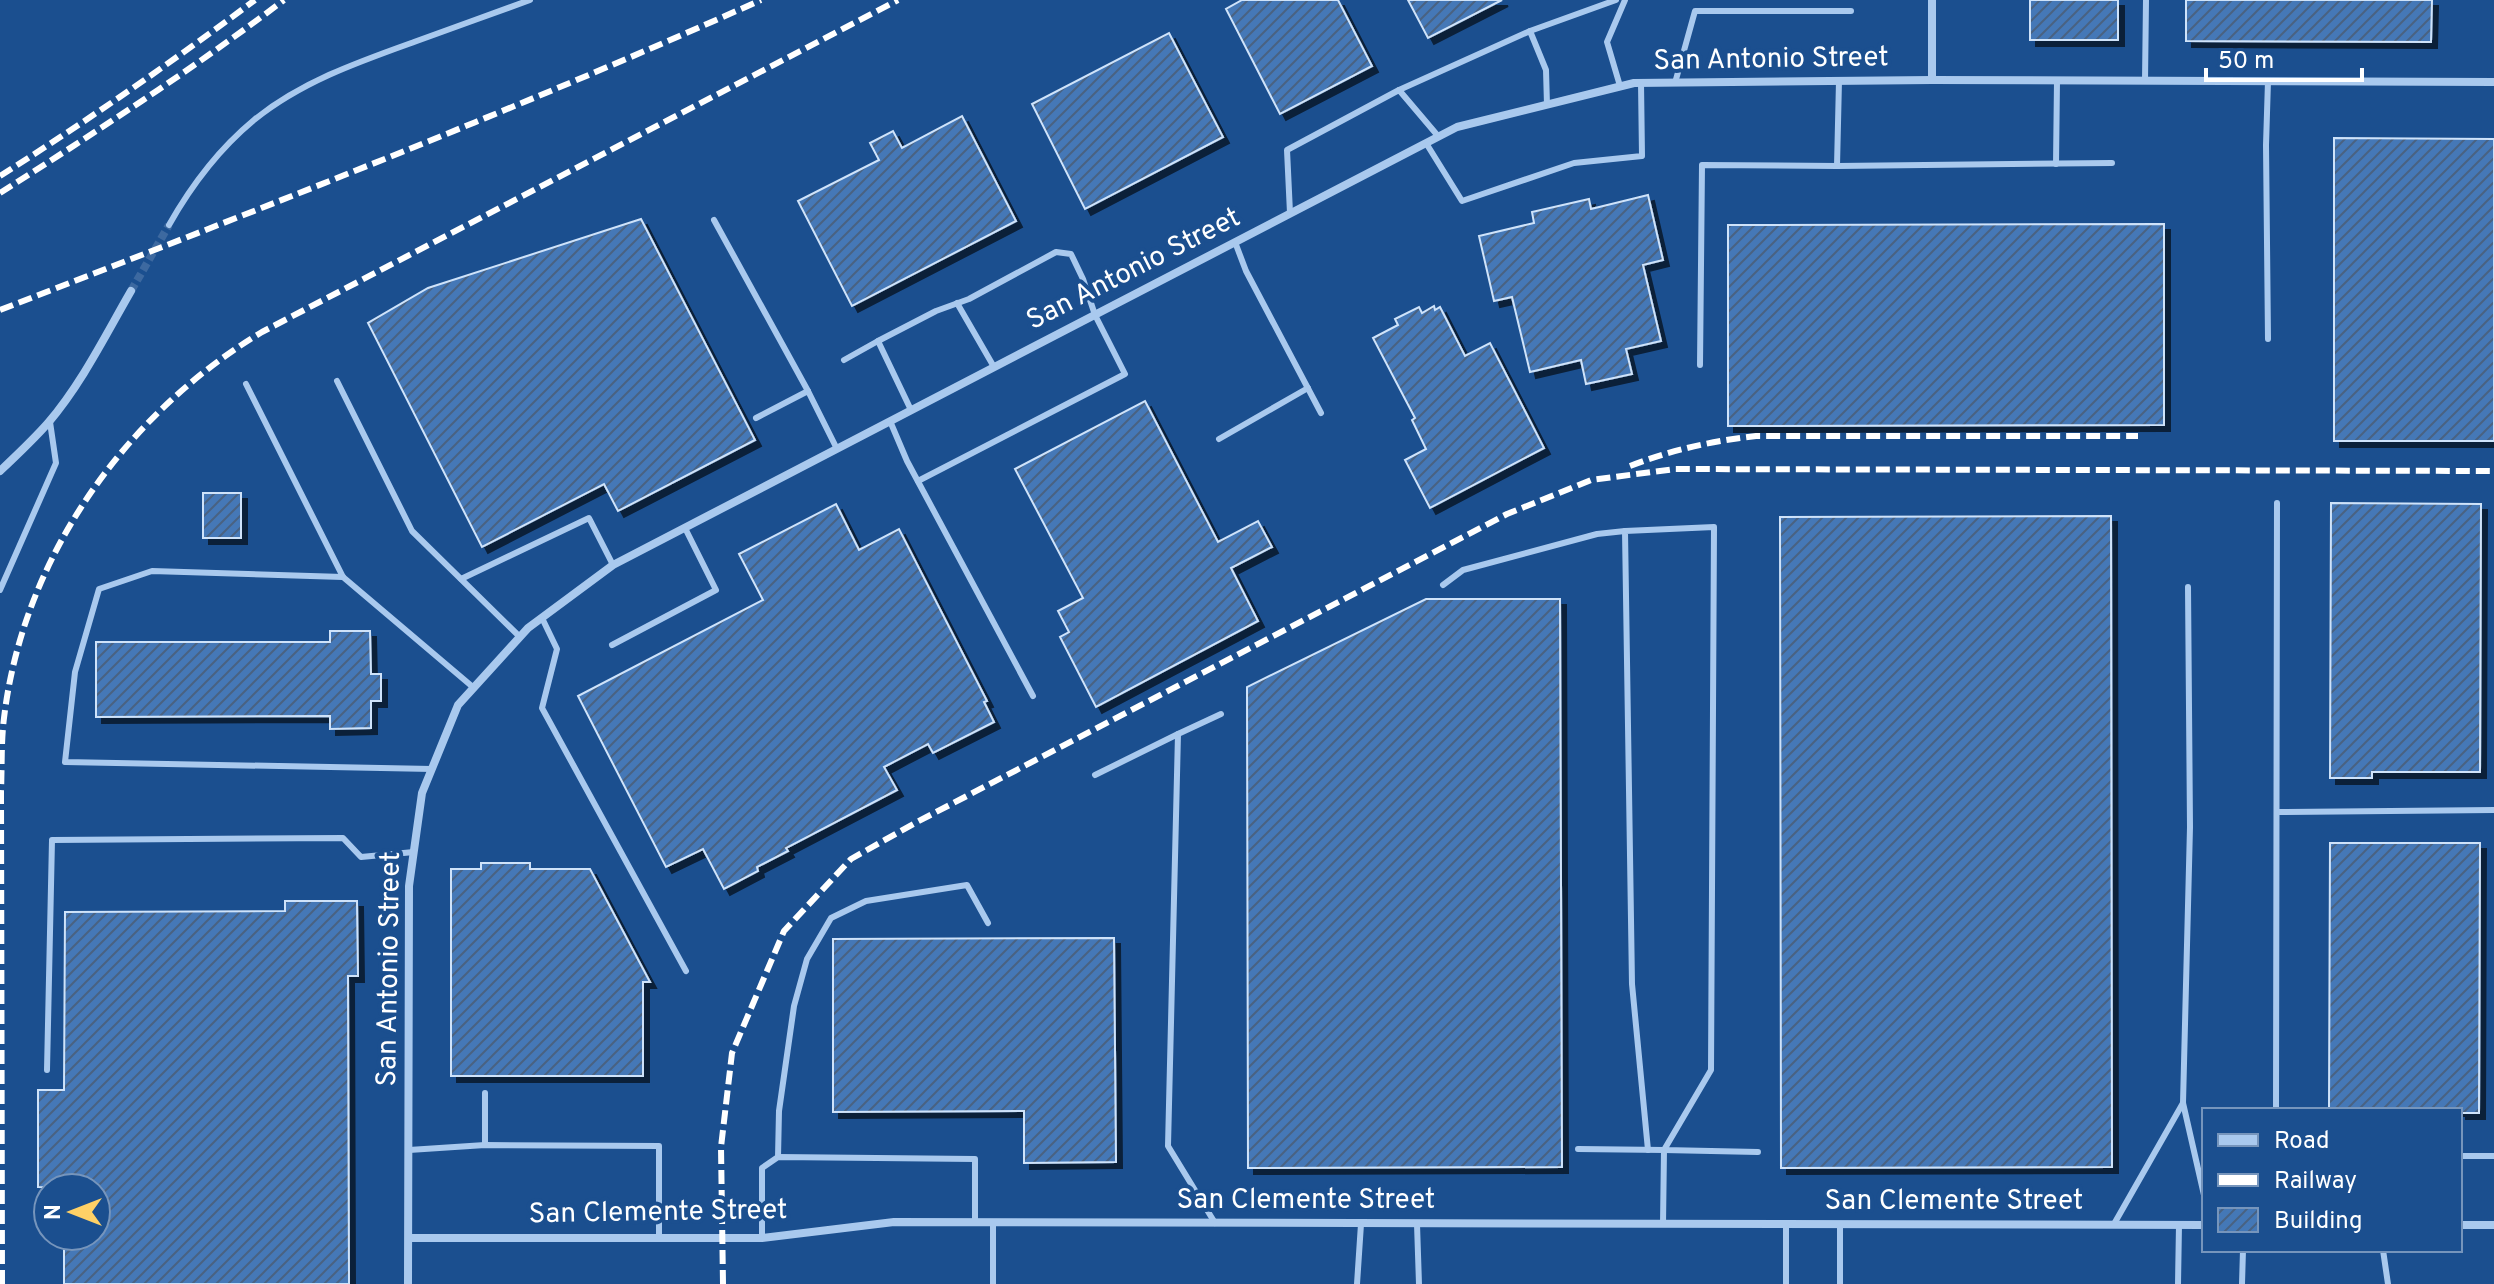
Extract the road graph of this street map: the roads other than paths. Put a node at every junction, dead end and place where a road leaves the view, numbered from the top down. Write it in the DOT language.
graph roads {
  1 [pos="530,0"];
  2 [pos="1616,0"];
  3 [pos="1625,0"];
  4 [pos="1932,0"];
  5 [pos="2146,0"];
  6 [pos="1851,11"];
  7 [pos="1530,31"];
  8 [pos="1932,80"];
  9 [pos="1839,81"];
  10 [pos="2057,81"];
  11 [pos="2145,81"];
  12 [pos="2268,81"];
  13 [pos="2494,82"];
  14 [pos="1641,83"];
  15 [pos="1675,83"];
  16 [pos="1620,86"];
  17 [pos="1399,90"];
  18 [pos="1547,105"];
  19 [pos="1438,136"];
  20 [pos="1426,143"];
  21 [pos="2112,163"];
  22 [pos="2056,164"];
  23 [pos="1837,166"];
  24 [pos="1290,213"];
  25 [pos="714,220"];
  26 [pos="169,225"];
  27 [pos="1235,242"];
  28 [pos="131,291"];
  29 [pos="957,303"];
  30 [pos="1095,315"];
  31 [pos="2268,339"];
  32 [pos="878,341"];
  33 [pos="844,360"];
  34 [pos="1700,365"];
  35 [pos="994,367"];
  36 [pos="337,381"];
  37 [pos="246,384"];
  38 [pos="1308,388"];
  39 [pos="808,391"];
  40 [pos="911,410"];
  41 [pos="1321,413"];
  42 [pos="756,418"];
  43 [pos="49,421"];
  44 [pos="890,421"];
  45 [pos="1219,439"];
  46 [pos="837,449"];
  47 [pos="0,471"];
  48 [pos="918,481"];
  49 [pos="2277,503"];
  50 [pos="685,528"];
  51 [pos="1625,531"];
  52 [pos="613,565"];
  53 [pos="343,577"];
  54 [pos="461,579"];
  55 [pos="1443,585"];
  56 [pos="2188,587"];
  57 [pos="0,590"];
  58 [pos="542,618"];
  59 [pos="520,637"];
  60 [pos="612,645"];
  61 [pos="474,688"];
  62 [pos="1033,696"];
  63 [pos="1221,714"];
  64 [pos="1178,734"];
  65 [pos="432,769"];
  66 [pos="1095,775"];
  67 [pos="2494,810"];
  68 [pos="2277,812"];
  69 [pos="414,852"];
  70 [pos="988,923"];
  71 [pos="686,971"];
  72 [pos="47,1070"];
  73 [pos="485,1093"];
  74 [pos="2183,1103"];
  75 [pos="2276,1108"];
  76 [pos="485,1145"];
  77 [pos="1578,1149"];
  78 [pos="409,1150"];
  79 [pos="1648,1150"];
  80 [pos="1664,1150"];
  81 [pos="1758,1152"];
  82 [pos="2462,1156"];
  83 [pos="2494,1156"];
  84 [pos="778,1157"];
  85 [pos="2202,1186"];
  86 [pos="975,1222"];
  87 [pos="993,1222"];
  88 [pos="1215,1223"];
  89 [pos="1361,1224"];
  90 [pos="1417,1224"];
  91 [pos="1663,1224"];
  92 [pos="1786,1224"];
  93 [pos="1840,1224"];
  94 [pos="2114,1224"];
  95 [pos="2179,1225"];
  96 [pos="2202,1225"];
  97 [pos="2462,1225"];
  98 [pos="2494,1225"];
  99 [pos="409,1238"];
  100 [pos="659,1238"];
  101 [pos="762,1238"];
  102 [pos="2243,1252"];
  103 [pos="2383,1252"];
  104 [pos="408,1284"];
  105 [pos="993,1284"];
  106 [pos="1357,1284"];
  107 [pos="1419,1284"];
  108 [pos="1786,1284"];
  109 [pos="1840,1284"];
  110 [pos="2178,1284"];
  111 [pos="2242,1284"];
  112 [pos="2388,1284"];
  1 -- 26 [label="lane"];
  2 -- 7 [label="lane"];
  3 -- 16 [label="lane"];
  4 -- 8 [label="street"];
  5 -- 11 [label="lane"];
  6 -- 15 [label="lane"];
  7 -- 17 [label="lane"];
  7 -- 18 [label="lane"];
  8 -- 9 [label="street, San Antonio Street"];
  8 -- 10 [label="street, San Antonio Street"];
  9 -- 15 [label="street, San Antonio Street"];
  9 -- 23 [label="lane"];
  10 -- 11 [label="street, San Antonio Street"];
  10 -- 22 [label="lane"];
  11 -- 12 [label="street, San Antonio Street"];
  12 -- 13 [label="street, San Antonio Street"];
  12 -- 31 [label="lane"];
  14 -- 15 [label="street, San Antonio Street"];
  14 -- 16 [label="street, San Antonio Street"];
  14 -- 20 [label="lane"];
  16 -- 18 [label="street, San Antonio Street"];
  17 -- 19 [label="lane"];
  17 -- 24 [label="lane"];
  18 -- 19 [label="street, San Antonio Street"];
  19 -- 20 [label="street, San Antonio Street"];
  20 -- 24 [label="street, San Antonio Street"];
  21 -- 22 [label="lane"];
  22 -- 23 [label="lane"];
  23 -- 34 [label="lane"];
  24 -- 27 [label="street, San Antonio Street"];
  25 -- 39 [label="lane"];
  27 -- 30 [label="street, San Antonio Street"];
  27 -- 38 [label="lane"];
  28 -- 43 [label="street"];
  29 -- 30 [label="lane"];
  29 -- 32 [label="lane"];
  29 -- 35 [label="lane"];
  30 -- 35 [label="street, San Antonio Street"];
  30 -- 48 [label="lane"];
  32 -- 33 [label="lane"];
  32 -- 40 [label="lane"];
  35 -- 40 [label="street, San Antonio Street"];
  36 -- 54 [label="lane"];
  37 -- 53 [label="lane"];
  38 -- 41 [label="lane"];
  38 -- 45 [label="lane"];
  39 -- 42 [label="lane"];
  39 -- 46 [label="lane"];
  40 -- 44 [label="street, San Antonio Street"];
  43 -- 47 [label="street"];
  43 -- 57 [label="lane"];
  44 -- 46 [label="street, San Antonio Street"];
  44 -- 48 [label="lane"];
  46 -- 50 [label="street, San Antonio Street"];
  48 -- 62 [label="lane"];
  49 -- 68 [label="lane"];
  50 -- 52 [label="street, San Antonio Street"];
  50 -- 60 [label="lane"];
  51 -- 55 [label="lane"];
  51 -- 79 [label="lane"];
  51 -- 80 [label="lane"];
  52 -- 54 [label="lane"];
  52 -- 58 [label="street, San Antonio Street"];
  53 -- 61 [label="lane"];
  53 -- 65 [label="lane"];
  54 -- 59 [label="lane"];
  56 -- 74 [label="lane"];
  58 -- 59 [label="street, San Antonio Street"];
  58 -- 71 [label="lane"];
  59 -- 61 [label="street, San Antonio Street"];
  61 -- 65 [label="street, San Antonio Street"];
  63 -- 64 [label="lane"];
  64 -- 66 [label="lane"];
  64 -- 88 [label="lane"];
  65 -- 69 [label="street, San Antonio Street"];
  67 -- 68 [label="lane"];
  68 -- 75 [label="lane"];
  69 -- 72 [label="lane"];
  69 -- 78 [label="street, San Antonio Street"];
  70 -- 84 [label="lane"];
  73 -- 76 [label="lane"];
  74 -- 85 [label="lane"];
  74 -- 94 [label="lane"];
  76 -- 78 [label="lane"];
  76 -- 100 [label="lane"];
  77 -- 79 [label="lane"];
  78 -- 99 [label="street, San Antonio Street"];
  79 -- 80 [label="lane"];
  80 -- 81 [label="lane"];
  80 -- 91 [label="lane"];
  82 -- 83 [label="lane"];
  84 -- 86 [label="lane"];
  84 -- 101 [label="lane"];
  86 -- 87 [label="street, San Clemente Street"];
  86 -- 101 [label="street, San Clemente Street"];
  87 -- 88 [label="street, San Clemente Street"];
  87 -- 105 [label="lane"];
  88 -- 89 [label="street, San Clemente Street"];
  89 -- 90 [label="street, San Clemente Street"];
  89 -- 106 [label="lane"];
  90 -- 91 [label="street, San Clemente Street"];
  90 -- 107 [label="lane"];
  91 -- 92 [label="street, San Clemente Street"];
  92 -- 93 [label="street, San Clemente Street"];
  92 -- 108 [label="lane"];
  93 -- 94 [label="street, San Clemente Street"];
  93 -- 109 [label="lane"];
  94 -- 95 [label="street, San Clemente Street"];
  95 -- 96 [label="street, San Clemente Street"];
  95 -- 110 [label="lane"];
  97 -- 98 [label="street"];
  99 -- 100 [label="street, San Clemente Street"];
  99 -- 104 [label="street, San Antonio Street"];
  100 -- 101 [label="street, San Clemente Street"];
  102 -- 111 [label="lane"];
  103 -- 112 [label="lane"];
}
